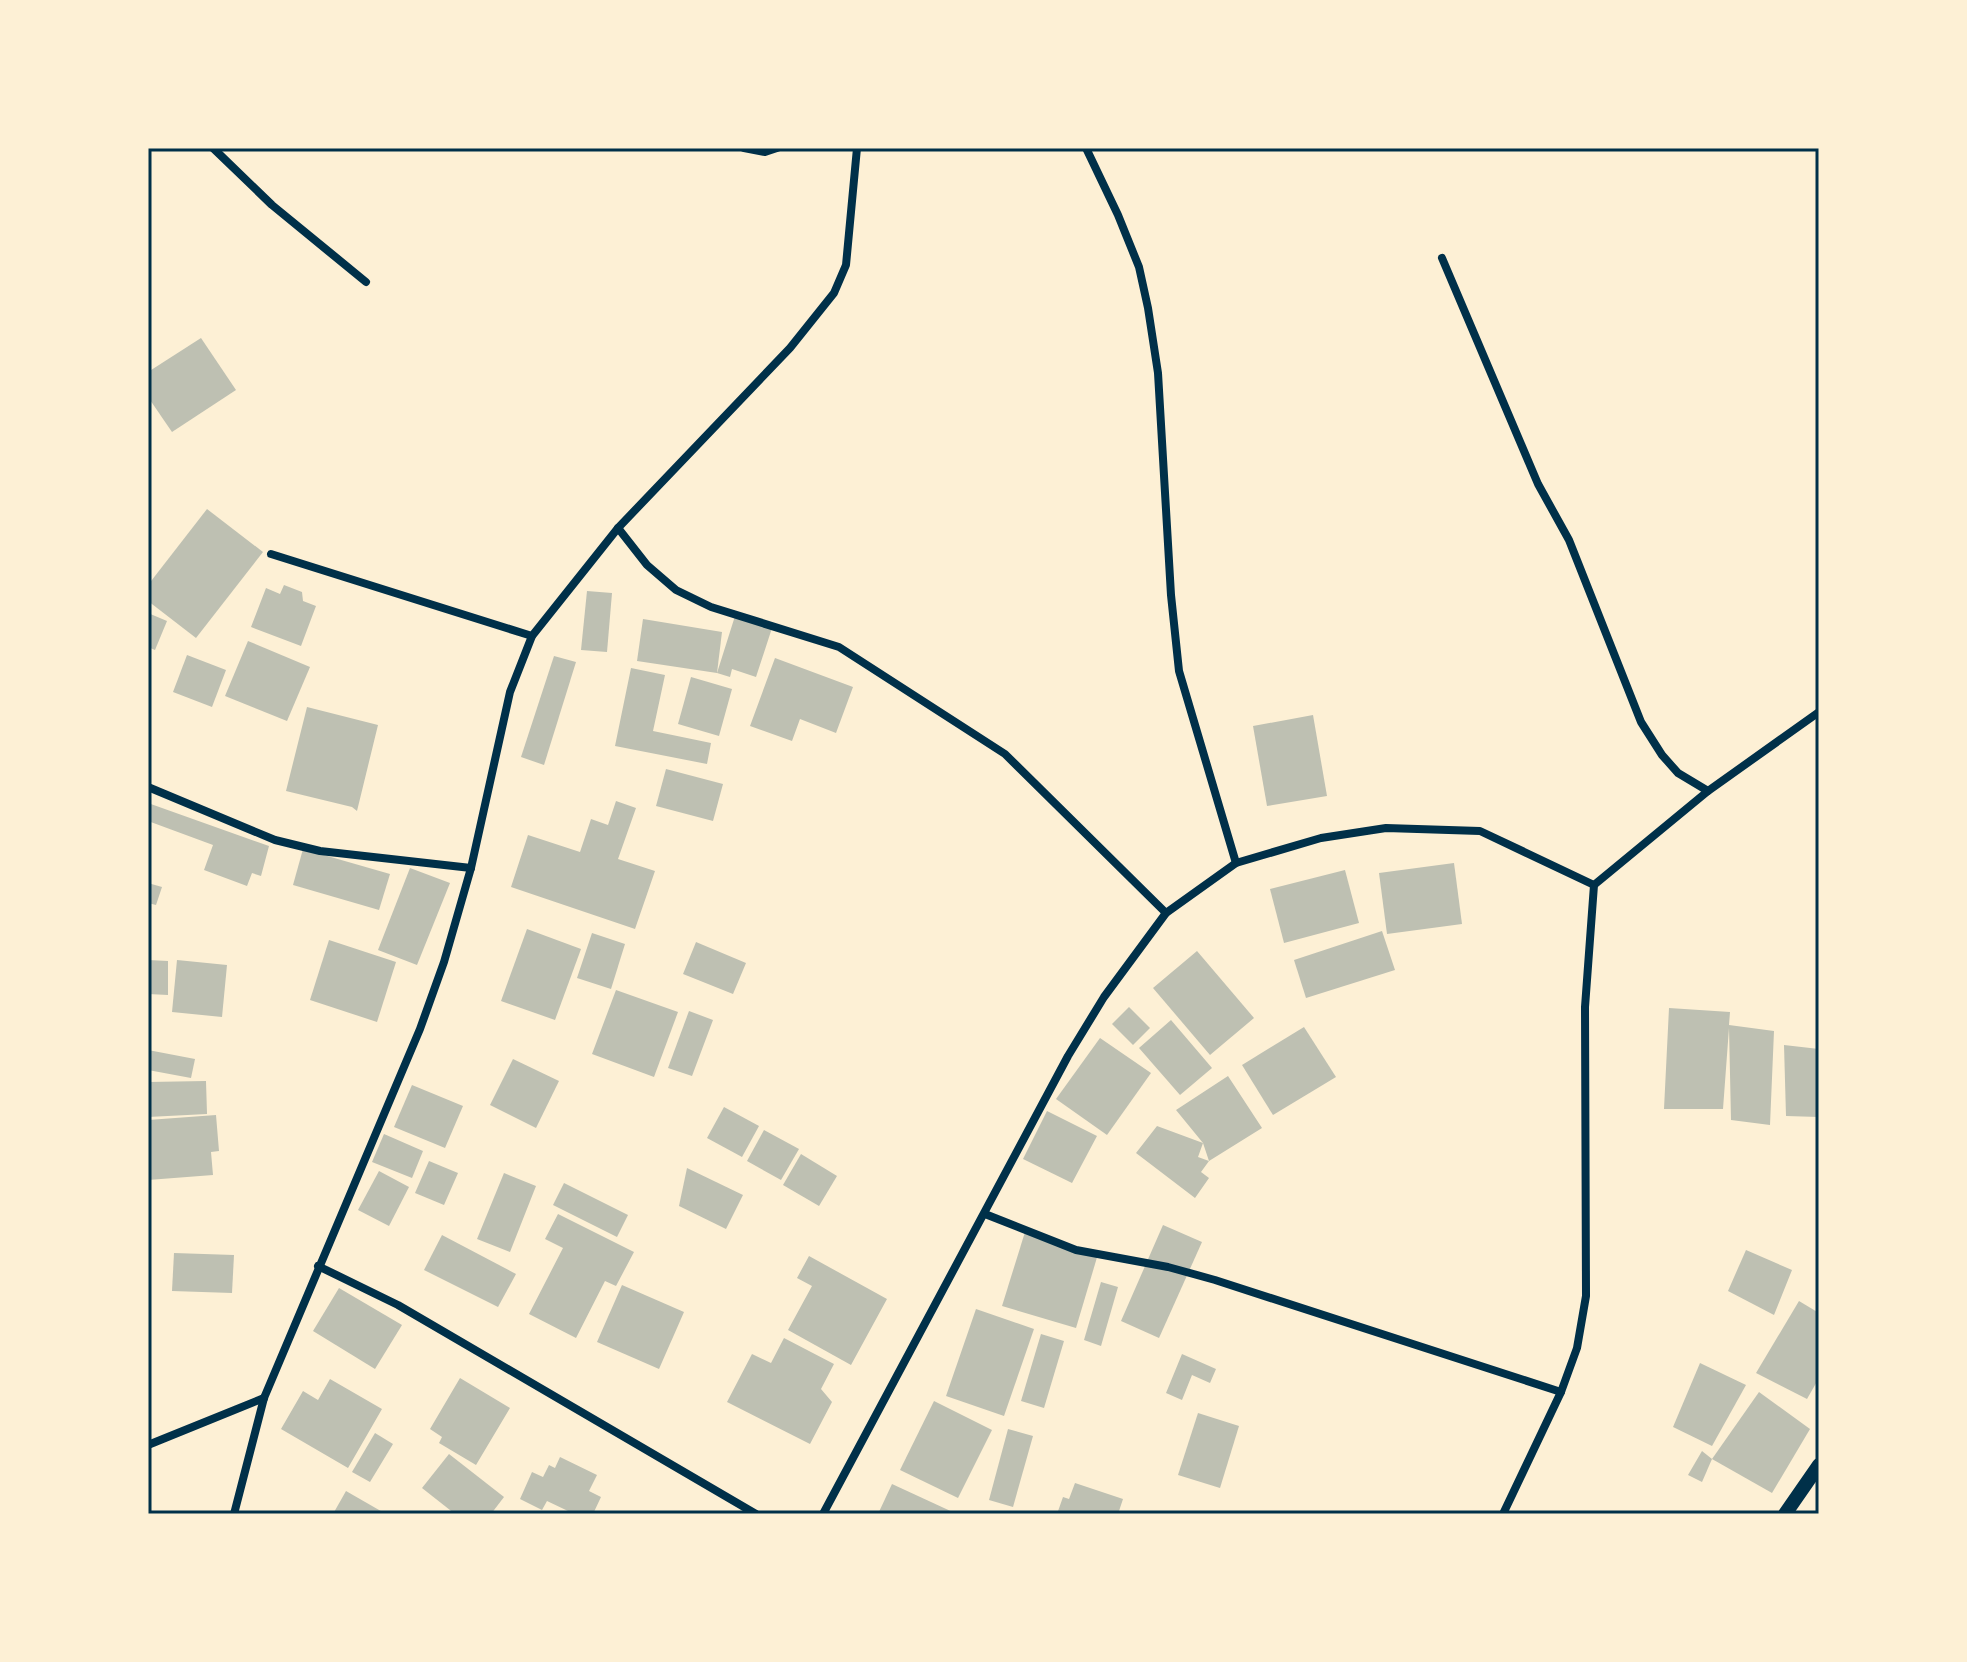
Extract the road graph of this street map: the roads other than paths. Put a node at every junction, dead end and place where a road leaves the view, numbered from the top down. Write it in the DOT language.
graph roads {
  1 [pos="213,148"];
  2 [pos="744,148"];
  3 [pos="777,148"];
  4 [pos="857,148"];
  5 [pos="1086,148"];
  6 [pos="1442,258"];
  7 [pos="366,282"];
  8 [pos="618,528"];
  9 [pos="271,554"];
  10 [pos="532,636"];
  11 [pos="1819,712"];
  12 [pos="148,787"];
  13 [pos="1708,791"];
  14 [pos="1236,863"];
  15 [pos="471,868"];
  16 [pos="1594,885"];
  17 [pos="1166,913"];
  18 [pos="985,1214"];
  19 [pos="318,1266"];
  20 [pos="1561,1392"];
  21 [pos="264,1398"];
  22 [pos="148,1445"];
  23 [pos="1819,1465"];
  24 [pos="234,1514"];
  25 [pos="756,1514"];
  26 [pos="823,1514"];
  27 [pos="1503,1514"];
  28 [pos="1785,1514"];
  1 -- 7 [label="street"];
  2 -- 3 [label="street"];
  4 -- 8 [label="street"];
  5 -- 14 [label="street"];
  6 -- 13 [label="street"];
  8 -- 10 [label="street"];
  8 -- 17 [label="street"];
  9 -- 10 [label="street"];
  10 -- 15 [label="street"];
  11 -- 13 [label="street"];
  12 -- 15 [label="street"];
  13 -- 16 [label="street"];
  14 -- 16 [label="street"];
  14 -- 17 [label="street"];
  15 -- 19 [label="street"];
  16 -- 20 [label="street"];
  17 -- 18 [label="street"];
  18 -- 20 [label="street"];
  18 -- 26 [label="street"];
  19 -- 21 [label="street"];
  19 -- 25 [label="street"];
  20 -- 27 [label="street"];
  21 -- 22 [label="street"];
  21 -- 24 [label="street"];
  23 -- 28 [label="street"];
}
